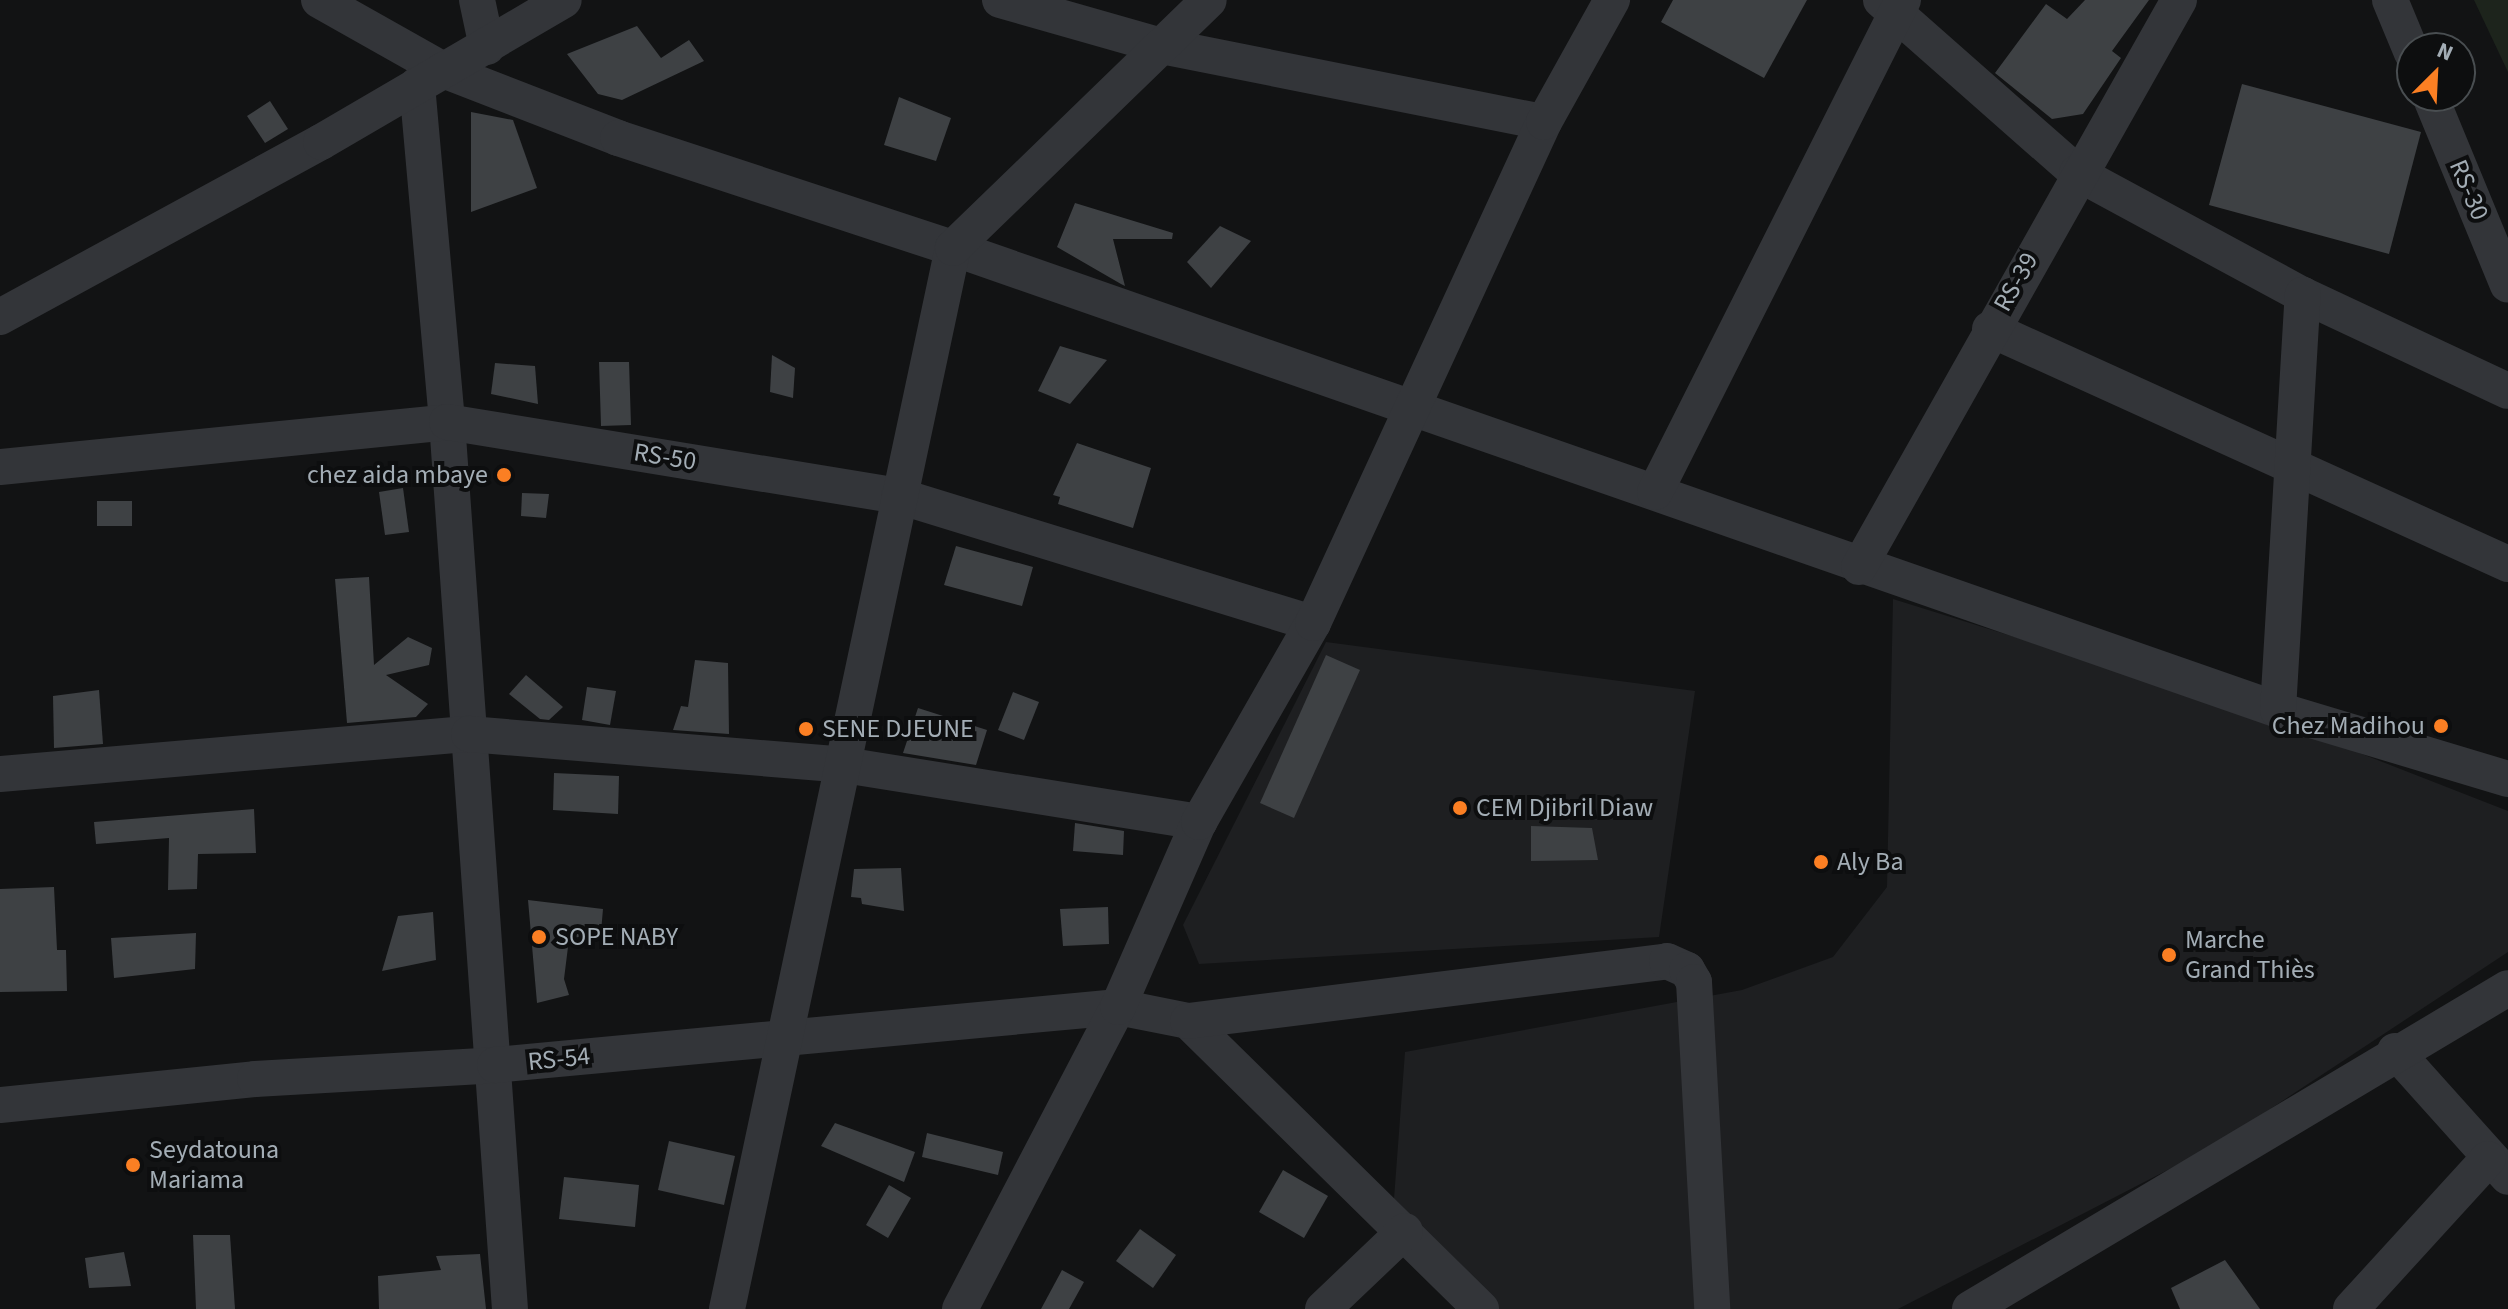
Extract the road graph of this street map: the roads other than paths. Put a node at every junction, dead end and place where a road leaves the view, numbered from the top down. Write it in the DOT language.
graph roads {
  1 [pos="319,0"];
  2 [pos="477,0"];
  3 [pos="564,0"];
  4 [pos="1000,0"];
  5 [pos="1209,0"];
  6 [pos="1612,0"];
  7 [pos="2179,0"];
  8 [pos="2390,0"];
  9 [pos="1894,4"];
  10 [pos="2403,32"];
  11 [pos="1162,46"];
  12 [pos="487,47"];
  13 [pos="430,77"];
  14 [pos="2437,112"];
  15 [pos="1544,122"];
  16 [pos="2077,173"];
  17 [pos="953,248"];
  18 [pos="2508,285"];
  19 [pos="2303,295"];
  20 [pos="0,317"];
  21 [pos="1990,329"];
  22 [pos="2508,391"];
  23 [pos="1415,408"];
  24 [pos="447,422"];
  25 [pos="0,467"];
  26 [pos="2294,469"];
  27 [pos="1655,492"];
  28 [pos="899,496"];
  29 [pos="2508,564"];
  30 [pos="1859,567"];
  31 [pos="1313,623"];
  32 [pos="2278,710"];
  33 [pos="469,734"];
  34 [pos="844,765"];
  35 [pos="0,774"];
  36 [pos="2508,779"];
  37 [pos="1199,822"];
  38 [pos="2508,988"];
  39 [pos="1118,1007"];
  40 [pos="1188,1021"];
  41 [pos="784,1035"];
  42 [pos="2395,1051"];
  43 [pos="495,1065"];
  44 [pos="0,1105"];
  45 [pos="2498,1168"];
  46 [pos="1405,1231"];
  47 [pos="510,1309"];
  48 [pos="727,1309"];
  49 [pos="960,1309"];
  50 [pos="1323,1309"];
  51 [pos="1481,1309"];
  52 [pos="1712,1309"];
  53 [pos="1970,1309"];
  54 [pos="2351,1309"];
  1 -- 13 [label="street"];
  2 -- 12 [label="street"];
  3 -- 12 [label="street"];
  4 -- 11 [label="street"];
  5 -- 11 [label="street"];
  6 -- 15 [label="street"];
  7 -- 16 [label="street, RS-39"];
  8 -- 10 [label="street"];
  9 -- 16 [label="street"];
  9 -- 27 [label="street"];
  11 -- 15 [label="street"];
  11 -- 17 [label="street"];
  12 -- 13 [label="street"];
  13 -- 17 [label="street"];
  13 -- 20 [label="street"];
  13 -- 24 [label="street"];
  14 -- 18 [label="street, RS-30"];
  15 -- 23 [label="street"];
  16 -- 19 [label="street"];
  16 -- 21 [label="street, RS-39"];
  17 -- 23 [label="street"];
  17 -- 28 [label="street"];
  19 -- 22 [label="street"];
  19 -- 26 [label="street"];
  21 -- 26 [label="street"];
  21 -- 30 [label="street, RS-39"];
  23 -- 27 [label="street"];
  23 -- 31 [label="street"];
  24 -- 25 [label="street, RS-50"];
  24 -- 28 [label="street, RS-50"];
  24 -- 33 [label="street"];
  26 -- 29 [label="street"];
  26 -- 32 [label="street"];
  27 -- 30 [label="street"];
  28 -- 31 [label="street, RS-50"];
  28 -- 34 [label="street"];
  30 -- 32 [label="street"];
  31 -- 37 [label="street"];
  32 -- 36 [label="street"];
  33 -- 34 [label="street"];
  33 -- 35 [label="street"];
  33 -- 43 [label="street"];
  34 -- 37 [label="street"];
  34 -- 41 [label="street"];
  37 -- 39 [label="street"];
  38 -- 42 [label="street"];
  39 -- 40 [label="street, RS-54"];
  39 -- 41 [label="street, RS-54"];
  39 -- 49 [label="street"];
  40 -- 46 [label="street"];
  40 -- 52 [label="street"];
  41 -- 43 [label="street, RS-54"];
  41 -- 48 [label="street"];
  42 -- 45 [label="street"];
  42 -- 53 [label="street"];
  43 -- 44 [label="street, RS-54"];
  43 -- 47 [label="street"];
  45 -- 54 [label="street"];
  46 -- 50 [label="street"];
  46 -- 51 [label="street"];
}
